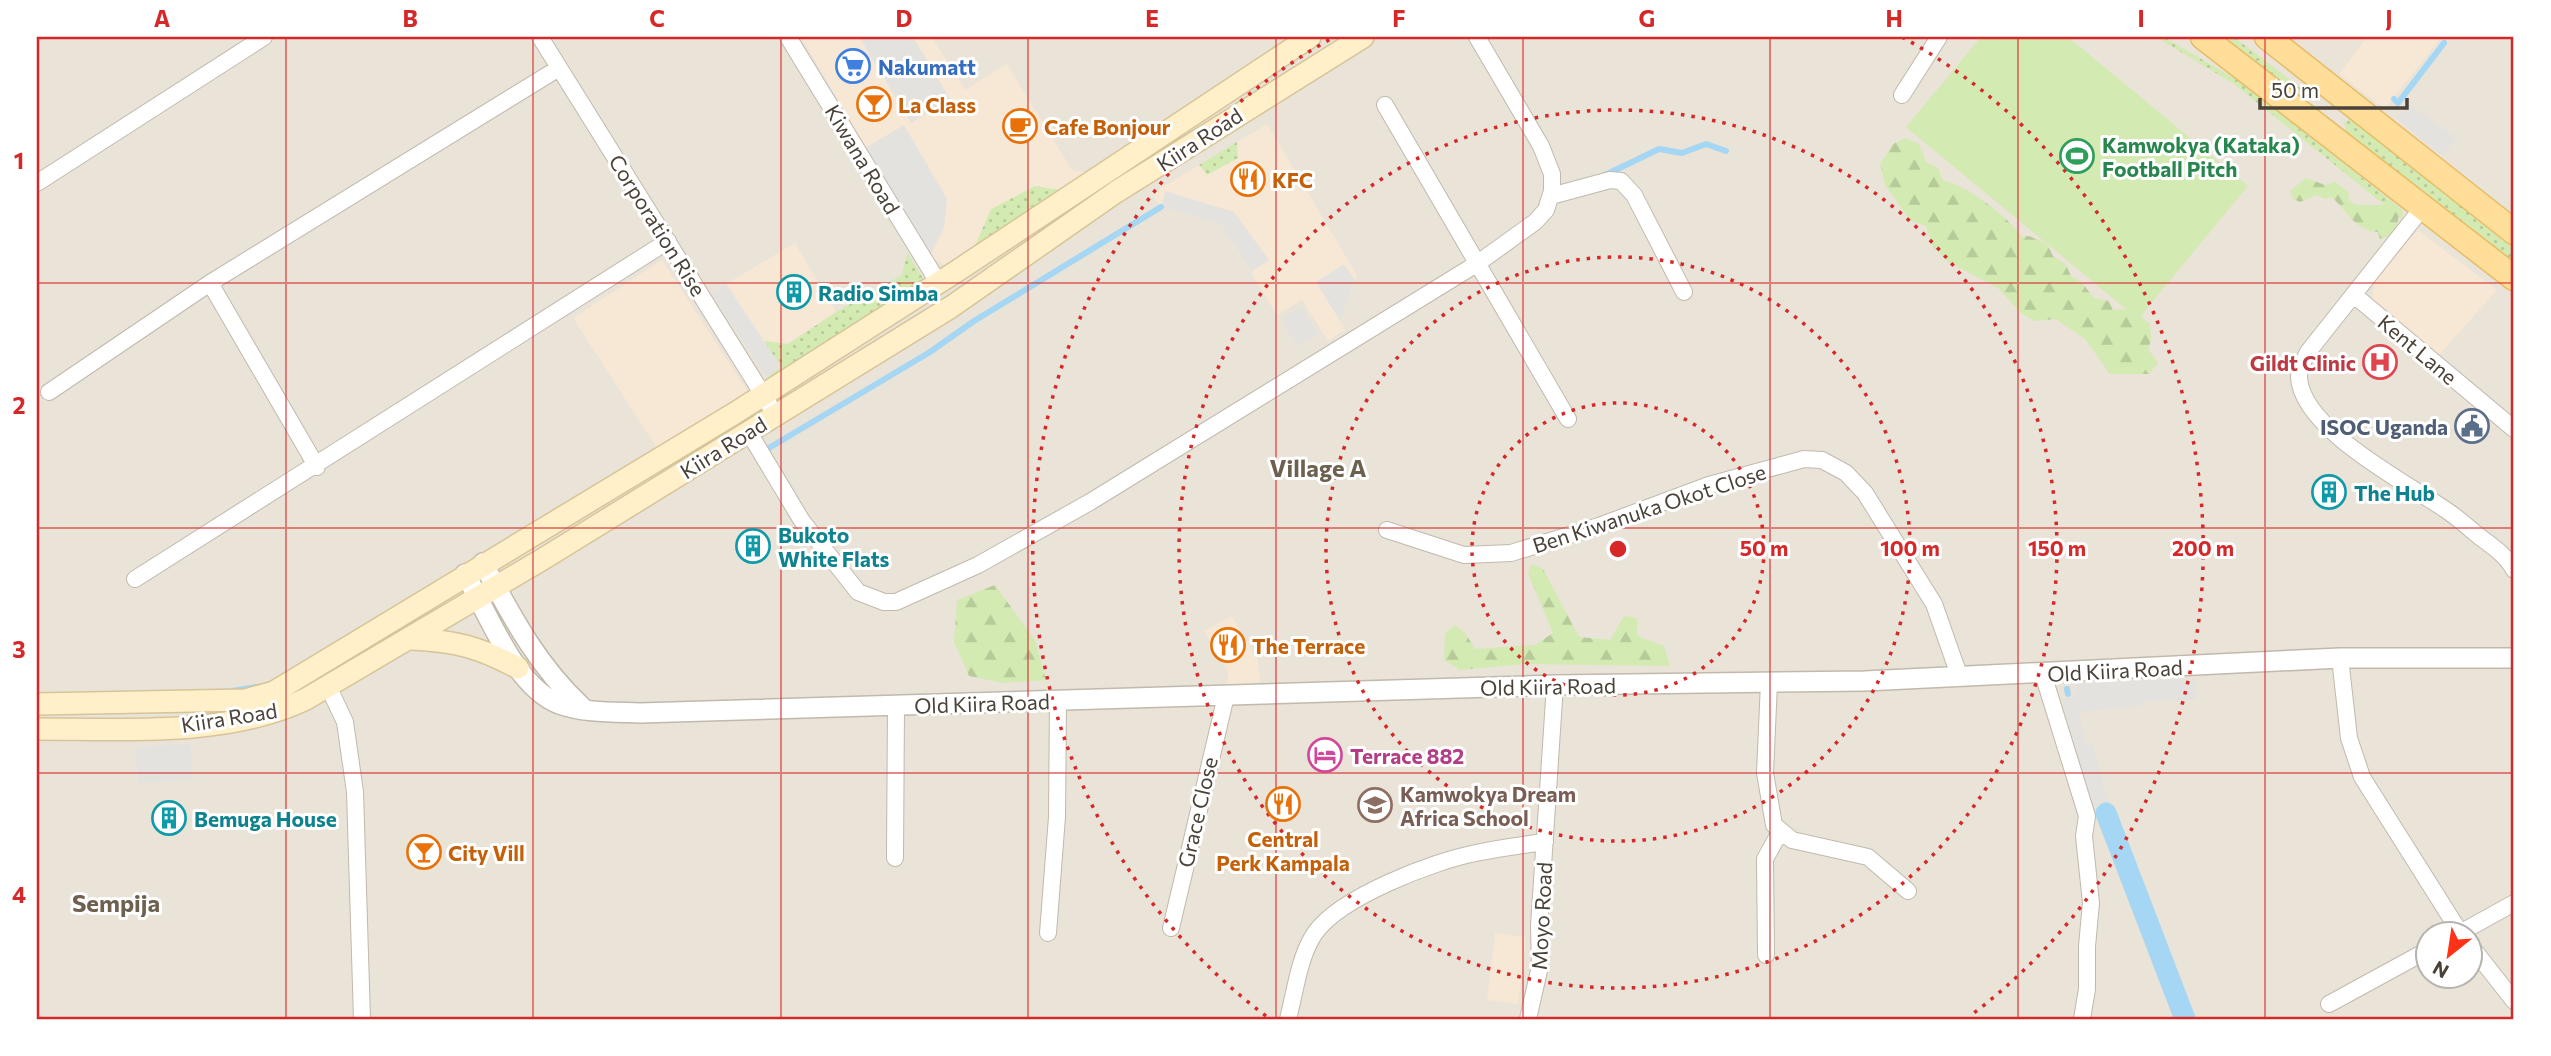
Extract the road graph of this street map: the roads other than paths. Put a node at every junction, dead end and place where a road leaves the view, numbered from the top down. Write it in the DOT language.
graph roads {
  1 [pos="264,37"];
  2 [pos="540,37"];
  3 [pos="788,37"];
  4 [pos="1311,37"];
  5 [pos="1363,37"];
  6 [pos="1477,37"];
  7 [pos="1939,37"];
  8 [pos="2267,37"];
  9 [pos="2211,43"];
  10 [pos="559,68"];
  11 [pos="2324,82"];
  12 [pos="1902,95"];
  13 [pos="2347,101"];
  14 [pos="1385,105"];
  15 [pos="2300,113"];
  16 [pos="2323,131"];
  17 [pos="37,183"];
  18 [pos="1551,196"];
  19 [pos="2423,207"];
  20 [pos="2514,232"];
  21 [pos="668,241"];
  22 [pos="1478,263"];
  23 [pos="2514,278"];
  24 [pos="938,282"];
  25 [pos="210,283"];
  26 [pos="1684,292"];
  27 [pos="2354,295"];
  28 [pos="49,393"];
  29 [pos="763,395"];
  30 [pos="775,414"];
  31 [pos="1568,419"];
  32 [pos="2514,429"];
  33 [pos="748,431"];
  34 [pos="317,467"];
  35 [pos="1387,530"];
  36 [pos="474,569"];
  37 [pos="2514,570"];
  38 [pos="135,579"];
  39 [pos="487,592"];
  40 [pos="412,639"];
  41 [pos="2340,658"];
  42 [pos="2514,658"];
  43 [pos="518,668"];
  44 [pos="2043,674"];
  45 [pos="1959,675"];
  46 [pos="1769,683"];
  47 [pos="1555,685"];
  48 [pos="328,686"];
  49 [pos="1226,696"];
  50 [pos="1058,700"];
  51 [pos="37,704"];
  52 [pos="896,706"];
  53 [pos="583,708"];
  54 [pos="37,729"];
  55 [pos="1780,832"];
  56 [pos="1545,842"];
  57 [pos="895,858"];
  58 [pos="1908,891"];
  59 [pos="2514,903"];
  60 [pos="2453,920"];
  61 [pos="2484,922"];
  62 [pos="1171,929"];
  63 [pos="1048,933"];
  64 [pos="1766,955"];
  65 [pos="2414,958"];
  66 [pos="2484,963"];
  67 [pos="2514,1001"];
  68 [pos="2329,1004"];
  69 [pos="362,1019"];
  70 [pos="1288,1019"];
  71 [pos="1528,1019"];
  72 [pos="2082,1019"];
  1 -- 17 [label="street"];
  2 -- 10 [label="street, Corporation Rise"];
  3 -- 24 [label="street, Kiwana Road"];
  4 -- 24 [label="main road, Kiira Road"];
  5 -- 30 [label="main road, Kiira Road"];
  6 -- 18 [label="street"];
  7 -- 12 [label="street"];
  8 -- 11 [label="main road"];
  9 -- 15 [label="main road"];
  10 -- 21 [label="street, Corporation Rise"];
  10 -- 25 [label="street"];
  11 -- 13 [label="main road"];
  11 -- 15 [label="main road"];
  13 -- 16 [label="main road"];
  13 -- 20 [label="main road"];
  14 -- 22 [label="street"];
  15 -- 16 [label="main road"];
  16 -- 19 [label="main road"];
  18 -- 22 [label="street"];
  18 -- 26 [label="street"];
  19 -- 23 [label="main road"];
  19 -- 27 [label="street"];
  21 -- 29 [label="street, Corporation Rise"];
  21 -- 34 [label="street"];
  22 -- 31 [label="street"];
  22 -- 33 [label="street"];
  24 -- 29 [label="main road, Kiira Road"];
  25 -- 28 [label="street"];
  25 -- 34 [label="street"];
  27 -- 32 [label="street, Kent Lane"];
  27 -- 37 [label="street"];
  29 -- 30 [label="street, Corporation Rise"];
  29 -- 36 [label="main road, Kiira Road"];
  30 -- 33 [label="main road, Kiira Road"];
  33 -- 39 [label="main road, Kiira Road"];
  34 -- 38 [label="street"];
  35 -- 45 [label="street, Ben Kiwanuka Okot Close"];
  36 -- 39 [label="street, Old Kiira Road"];
  36 -- 51 [label="main road, Kiira Road"];
  39 -- 40 [label="main road, Kiira Road"];
  39 -- 43 [label="street, Old Kiira Road"];
  39 -- 53 [label="street, Old Kiira Road"];
  40 -- 43 [label="main road"];
  40 -- 48 [label="main road, Kiira Road"];
  41 -- 42 [label="street, Old Kiira Road"];
  41 -- 44 [label="street, Old Kiira Road"];
  41 -- 60 [label="street"];
  43 -- 53 [label="street, Old Kiira Road"];
  44 -- 45 [label="street, Old Kiira Road"];
  44 -- 72 [label="street"];
  45 -- 46 [label="street, Old Kiira Road"];
  46 -- 47 [label="street, Old Kiira Road"];
  46 -- 55 [label="street"];
  47 -- 49 [label="street, Old Kiira Road"];
  47 -- 56 [label="street, Moyo Road"];
  48 -- 54 [label="main road, Kiira Road"];
  48 -- 69 [label="street"];
  49 -- 50 [label="street, Old Kiira Road"];
  49 -- 62 [label="street, Grace Close"];
  50 -- 52 [label="street, Old Kiira Road"];
  50 -- 63 [label="street"];
  52 -- 53 [label="street, Old Kiira Road"];
  52 -- 57 [label="street"];
  55 -- 58 [label="street"];
  55 -- 64 [label="street"];
  56 -- 70 [label="street"];
  56 -- 71 [label="street, Moyo Road"];
  59 -- 61 [label="street"];
  65 -- 68 [label="street"];
  66 -- 67 [label="street"];
}
